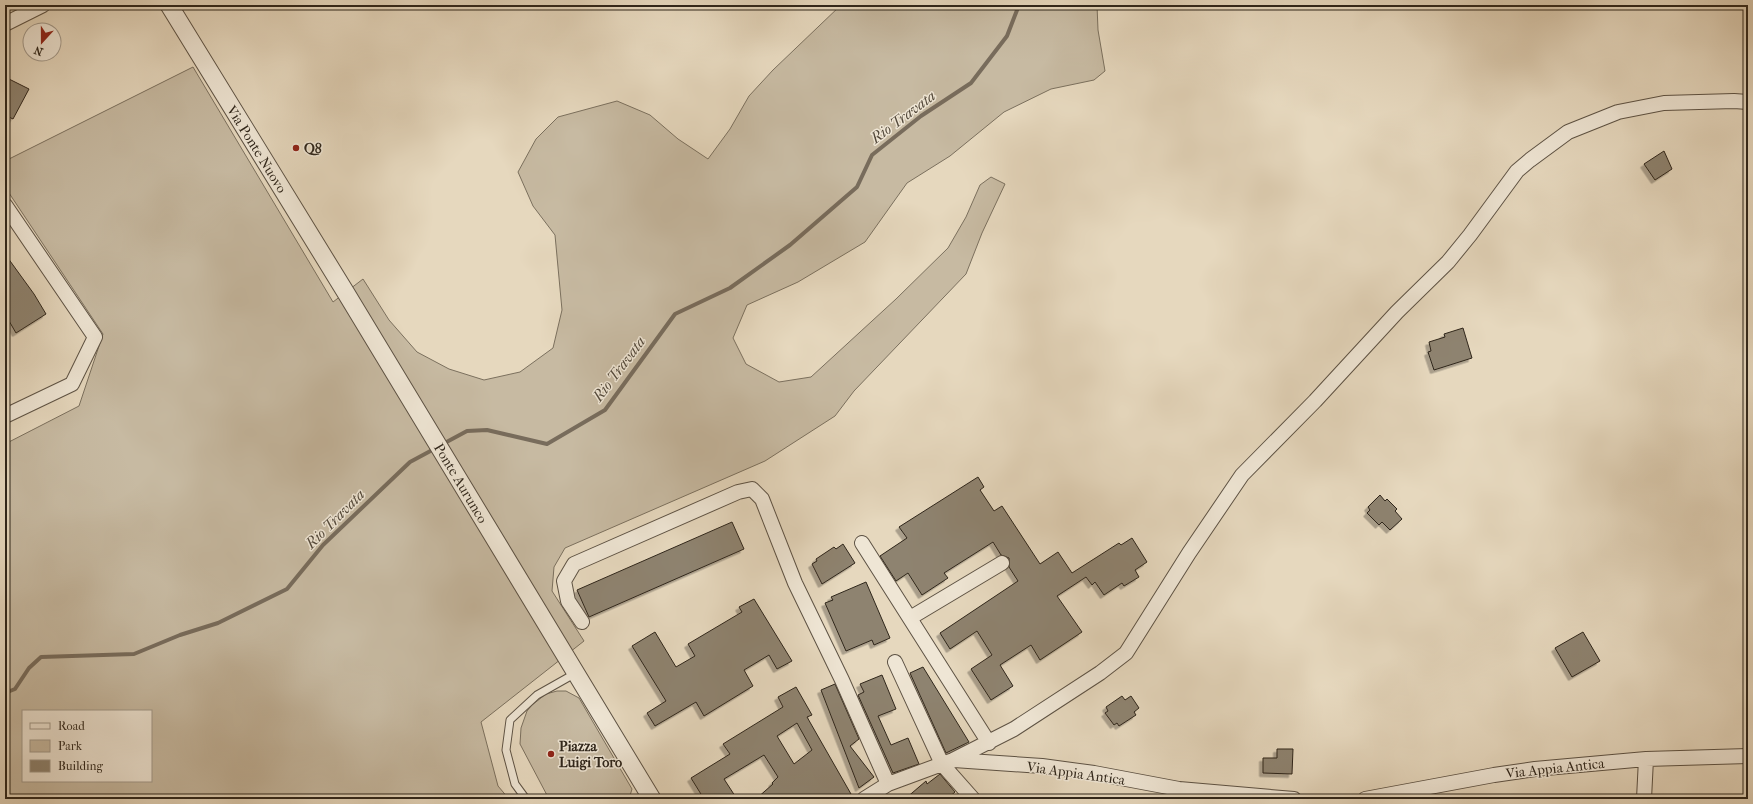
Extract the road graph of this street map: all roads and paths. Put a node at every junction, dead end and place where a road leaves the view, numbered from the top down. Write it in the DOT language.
graph roads {
  1 [pos="43,5"];
  2 [pos="169,5"];
  3 [pos="5,24"];
  4 [pos="1748,102"];
  5 [pos="5,205"];
  6 [pos="11,227"];
  7 [pos="346,293"];
  8 [pos="5,416"];
  9 [pos="862,543"];
  10 [pos="1002,563"];
  11 [pos="910,618"];
  12 [pos="582,622"];
  13 [pos="895,662"];
  14 [pos="576,673"];
  15 [pos="989,743"];
  16 [pos="1748,756"];
  17 [pos="1646,759"];
  18 [pos="948,762"];
  19 [pos="888,784"];
  20 [pos="526,799"];
  21 [pos="652,799"];
  22 [pos="864,799"];
  23 [pos="973,799"];
  24 [pos="1294,799"];
  25 [pos="1365,799"];
  26 [pos="1644,799"];
  1 -- 3 [label="street"];
  2 -- 7 [label="street, Via Ponte Nuovo"];
  4 -- 15 [label="street"];
  5 -- 6 [label="street"];
  6 -- 8 [label="street"];
  7 -- 14 [label="street, Ponte Aurunco"];
  9 -- 11 [label="street"];
  10 -- 11 [label="street"];
  11 -- 15 [label="street"];
  12 -- 19 [label="street"];
  13 -- 18 [label="street"];
  14 -- 20 [label="lane"];
  14 -- 21 [label="street"];
  15 -- 18 [label="street"];
  16 -- 17 [label="street, Via Appia Antica"];
  17 -- 25 [label="street, Via Appia Antica"];
  17 -- 26 [label="street"];
  18 -- 19 [label="street, Via Appia Antica"];
  18 -- 23 [label="street"];
  18 -- 24 [label="street, Via Appia Antica"];
  19 -- 22 [label="street, Via Appia Antica"];
}
